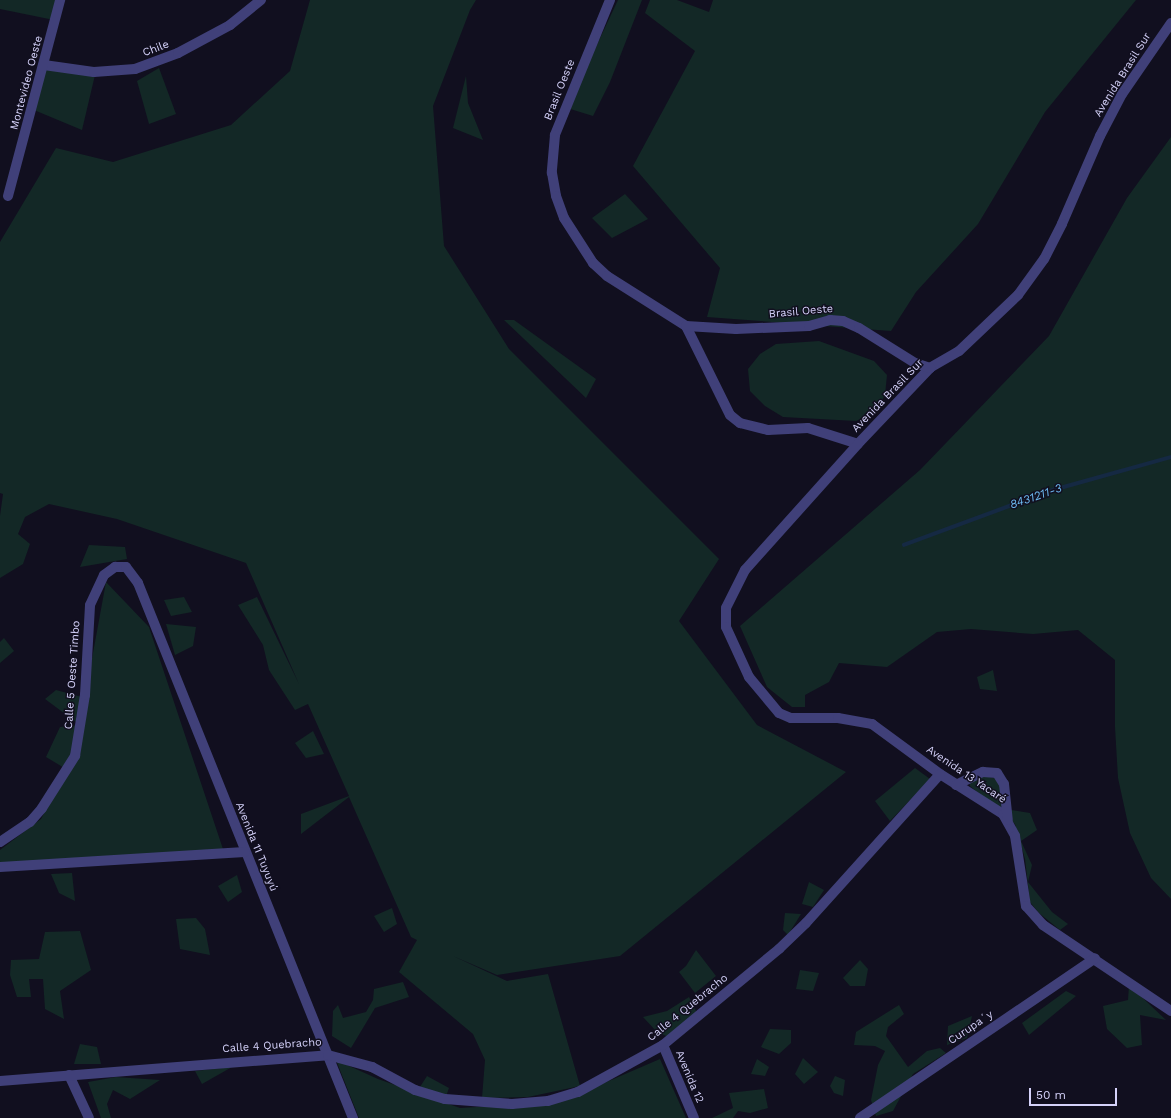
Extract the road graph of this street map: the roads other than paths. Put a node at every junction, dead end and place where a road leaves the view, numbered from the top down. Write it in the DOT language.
graph roads {
  1 [pos="60,0"];
  2 [pos="261,0"];
  3 [pos="610,0"];
  4 [pos="1171,23"];
  5 [pos="44,65"];
  6 [pos="8,196"];
  7 [pos="686,326"];
  8 [pos="930,368"];
  9 [pos="858,444"];
  10 [pos="138,583"];
  11 [pos="726,627"];
  12 [pos="940,774"];
  13 [pos="956,785"];
  14 [pos="1008,820"];
  15 [pos="0,842"];
  16 [pos="245,852"];
  17 [pos="0,867"];
  18 [pos="1095,958"];
  19 [pos="1171,1011"];
  20 [pos="663,1045"];
  21 [pos="328,1054"];
  22 [pos="69,1075"];
  23 [pos="0,1081"];
  24 [pos="89,1118"];
  25 [pos="353,1118"];
  26 [pos="694,1118"];
  27 [pos="860,1118"];
  1 -- 5 [label="street, Montevideo Oeste"];
  2 -- 5 [label="street, Chile"];
  3 -- 7 [label="street, Brasil Oeste"];
  4 -- 8 [label="street, Avenida Brasil Sur"];
  5 -- 6 [label="street, Montevideo Oeste"];
  7 -- 8 [label="street, Brasil Oeste"];
  7 -- 9 [label="street"];
  8 -- 9 [label="street, Avenida Brasil Sur"];
  9 -- 11 [label="street, Avenida Brasil Sur"];
  10 -- 15 [label="street, Calle 5 Oeste Timbo"];
  10 -- 16 [label="street, Avenida 11 Tuyuyú"];
  11 -- 12 [label="street, Avenida 13 Yacaré"];
  12 -- 13 [label="street, Avenida 13 Yacaré"];
  12 -- 20 [label="street, Calle 4 Quebracho"];
  13 -- 14 [label="street, Avenida 13 Yacaré"];
  13 -- 14 [label="street"];
  14 -- 18 [label="street, Avenida 13 Yacaré"];
  16 -- 17 [label="street"];
  16 -- 21 [label="street, Avenida 11 Tuyuyú"];
  18 -- 19 [label="street, Avenida 13 Yacaré"];
  18 -- 27 [label="street, Curupa´y"];
  20 -- 21 [label="street, Calle 4 Quebracho"];
  20 -- 26 [label="street, Avenida 12"];
  21 -- 22 [label="street, Calle 4 Quebracho"];
  21 -- 25 [label="street, Avenida 11 Tuyuyú"];
  22 -- 23 [label="street, Calle 4 Quebracho"];
  22 -- 24 [label="street"];
}
